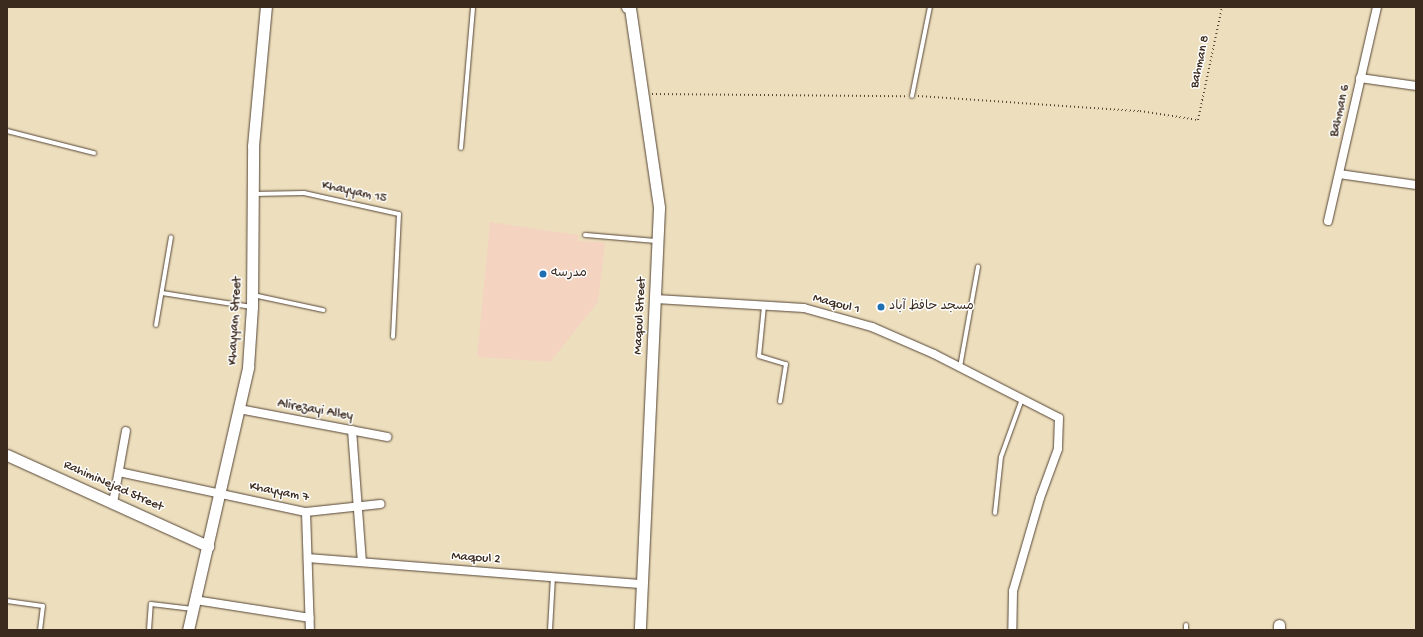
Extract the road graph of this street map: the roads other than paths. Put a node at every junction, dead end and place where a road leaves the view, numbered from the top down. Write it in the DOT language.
graph roads {
  1 [pos="266,7"];
  2 [pos="473,7"];
  3 [pos="627,7"];
  4 [pos="930,7"];
  5 [pos="1377,7"];
  6 [pos="1360,78"];
  7 [pos="1416,86"];
  8 [pos="912,96"];
  9 [pos="7,131"];
  10 [pos="461,148"];
  11 [pos="94,153"];
  12 [pos="1339,174"];
  13 [pos="1416,185"];
  14 [pos="253,194"];
  15 [pos="1328,221"];
  16 [pos="585,235"];
  17 [pos="171,237"];
  18 [pos="658,241"];
  19 [pos="978,267"];
  20 [pos="162,293"];
  21 [pos="252,295"];
  22 [pos="656,299"];
  23 [pos="764,306"];
  24 [pos="252,307"];
  25 [pos="323,310"];
  26 [pos="156,325"];
  27 [pos="392,337"];
  28 [pos="960,368"];
  29 [pos="1022,399"];
  30 [pos="780,402"];
  31 [pos="238,409"];
  32 [pos="352,430"];
  33 [pos="126,432"];
  34 [pos="387,436"];
  35 [pos="7,455"];
  36 [pos="119,472"];
  37 [pos="219,494"];
  38 [pos="113,503"];
  39 [pos="381,504"];
  40 [pos="358,506"];
  41 [pos="306,512"];
  42 [pos="995,513"];
  43 [pos="208,546"];
  44 [pos="308,558"];
  45 [pos="362,562"];
  46 [pos="553,577"];
  47 [pos="642,584"];
  48 [pos="7,601"];
  49 [pos="194,604"];
  50 [pos="310,618"];
  51 [pos="40,630"];
  52 [pos="149,630"];
  53 [pos="188,630"];
  54 [pos="310,630"];
  55 [pos="550,630"];
  56 [pos="640,630"];
  57 [pos="1012,630"];
  1 -- 14 [label="street, Khayyam Street"];
  2 -- 10 [label="lane"];
  3 -- 18 [label="street, Maqoul Street"];
  4 -- 8 [label="lane"];
  5 -- 6 [label="street, Bahman 6"];
  6 -- 7 [label="street"];
  6 -- 12 [label="street, Bahman 6"];
  9 -- 11 [label="lane"];
  12 -- 13 [label="street"];
  12 -- 15 [label="street, Bahman 6"];
  14 -- 21 [label="street, Khayyam Street"];
  14 -- 27 [label="lane, Khayyam 15"];
  16 -- 18 [label="lane"];
  17 -- 20 [label="lane"];
  18 -- 22 [label="street, Maqoul Street"];
  19 -- 28 [label="lane"];
  20 -- 24 [label="lane"];
  20 -- 26 [label="lane"];
  21 -- 24 [label="street, Khayyam Street"];
  21 -- 25 [label="lane"];
  22 -- 23 [label="street, Maqoul 1"];
  22 -- 47 [label="street, Maqoul Street"];
  23 -- 28 [label="street, Maqoul 1"];
  23 -- 30 [label="lane"];
  24 -- 31 [label="street, Khayyam Street"];
  28 -- 29 [label="street, Maqoul 1"];
  29 -- 42 [label="lane"];
  29 -- 57 [label="street, Maqoul 1"];
  31 -- 32 [label="street, Alirezayi Alley"];
  31 -- 37 [label="street, Khayyam Street"];
  32 -- 34 [label="street, Alirezayi Alley"];
  32 -- 40 [label="street"];
  33 -- 36 [label="street"];
  35 -- 38 [label="street, RahimiNejad Street"];
  36 -- 37 [label="street, Khayyam 7"];
  36 -- 38 [label="street"];
  37 -- 41 [label="street, Khayyam 7"];
  37 -- 43 [label="street, Khayyam Street"];
  38 -- 43 [label="street, RahimiNejad Street"];
  39 -- 40 [label="street, Khayyam 7"];
  40 -- 41 [label="street, Khayyam 7"];
  40 -- 45 [label="street"];
  41 -- 44 [label="street"];
  43 -- 49 [label="street, Khayyam Street"];
  44 -- 45 [label="street, Maqoul 2"];
  44 -- 50 [label="street"];
  45 -- 46 [label="street, Maqoul 2"];
  46 -- 47 [label="street, Maqoul 2"];
  46 -- 55 [label="lane"];
  47 -- 56 [label="street, Maqoul Street"];
  48 -- 51 [label="lane"];
  49 -- 50 [label="street"];
  49 -- 52 [label="lane"];
  49 -- 53 [label="street, Khayyam Street"];
  50 -- 54 [label="street"];
}
